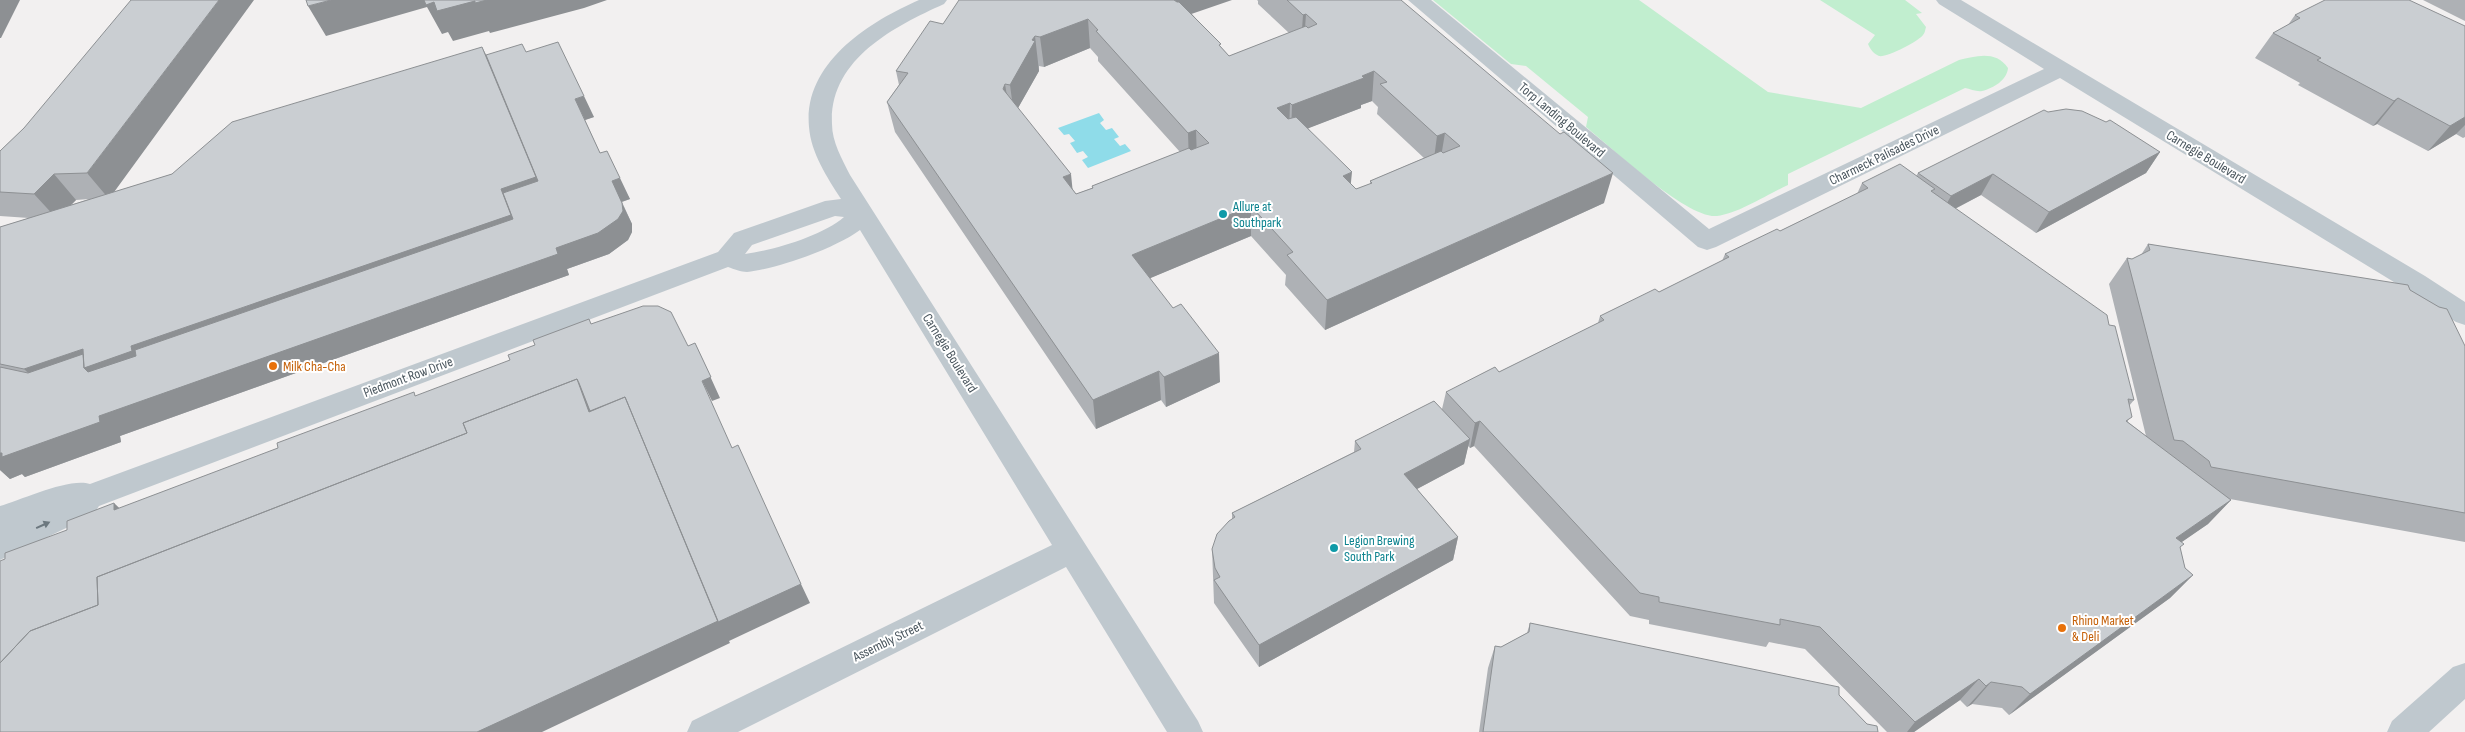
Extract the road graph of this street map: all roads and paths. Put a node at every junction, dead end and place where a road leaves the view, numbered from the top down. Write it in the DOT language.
graph roads {
  1 [pos="937,0"];
  2 [pos="1418,0"];
  3 [pos="1946,0"];
  4 [pos="2061,69"];
  5 [pos="860,210"];
  6 [pos="1707,241"];
  7 [pos="2465,315"];
  8 [pos="88,497"];
  9 [pos="0,520"];
  10 [pos="0,547"];
  11 [pos="1071,550"];
  12 [pos="2465,678"];
  13 [pos="704,732"];
  14 [pos="1186,732"];
  15 [pos="2404,732"];
  1 -- 5 [label="street, Carnegie Boulevard"];
  2 -- 6 [label="street, Torp Landing Boulevard"];
  3 -- 4 [label="street, Carnegie Boulevard"];
  4 -- 6 [label="street, Charmeck Palisades Drive"];
  4 -- 7 [label="street, Carnegie Boulevard"];
  5 -- 8 [label="street, Piedmont Row Drive"];
  5 -- 11 [label="street, Carnegie Boulevard"];
  8 -- 9 [label="street, Piedmont Row Drive"];
  10 -- 8 [label="street, Piedmont Row Drive, one-way"];
  11 -- 13 [label="street, Assembly Street"];
  11 -- 14 [label="street, Carnegie Boulevard"];
  12 -- 15 [label="street"];
}
